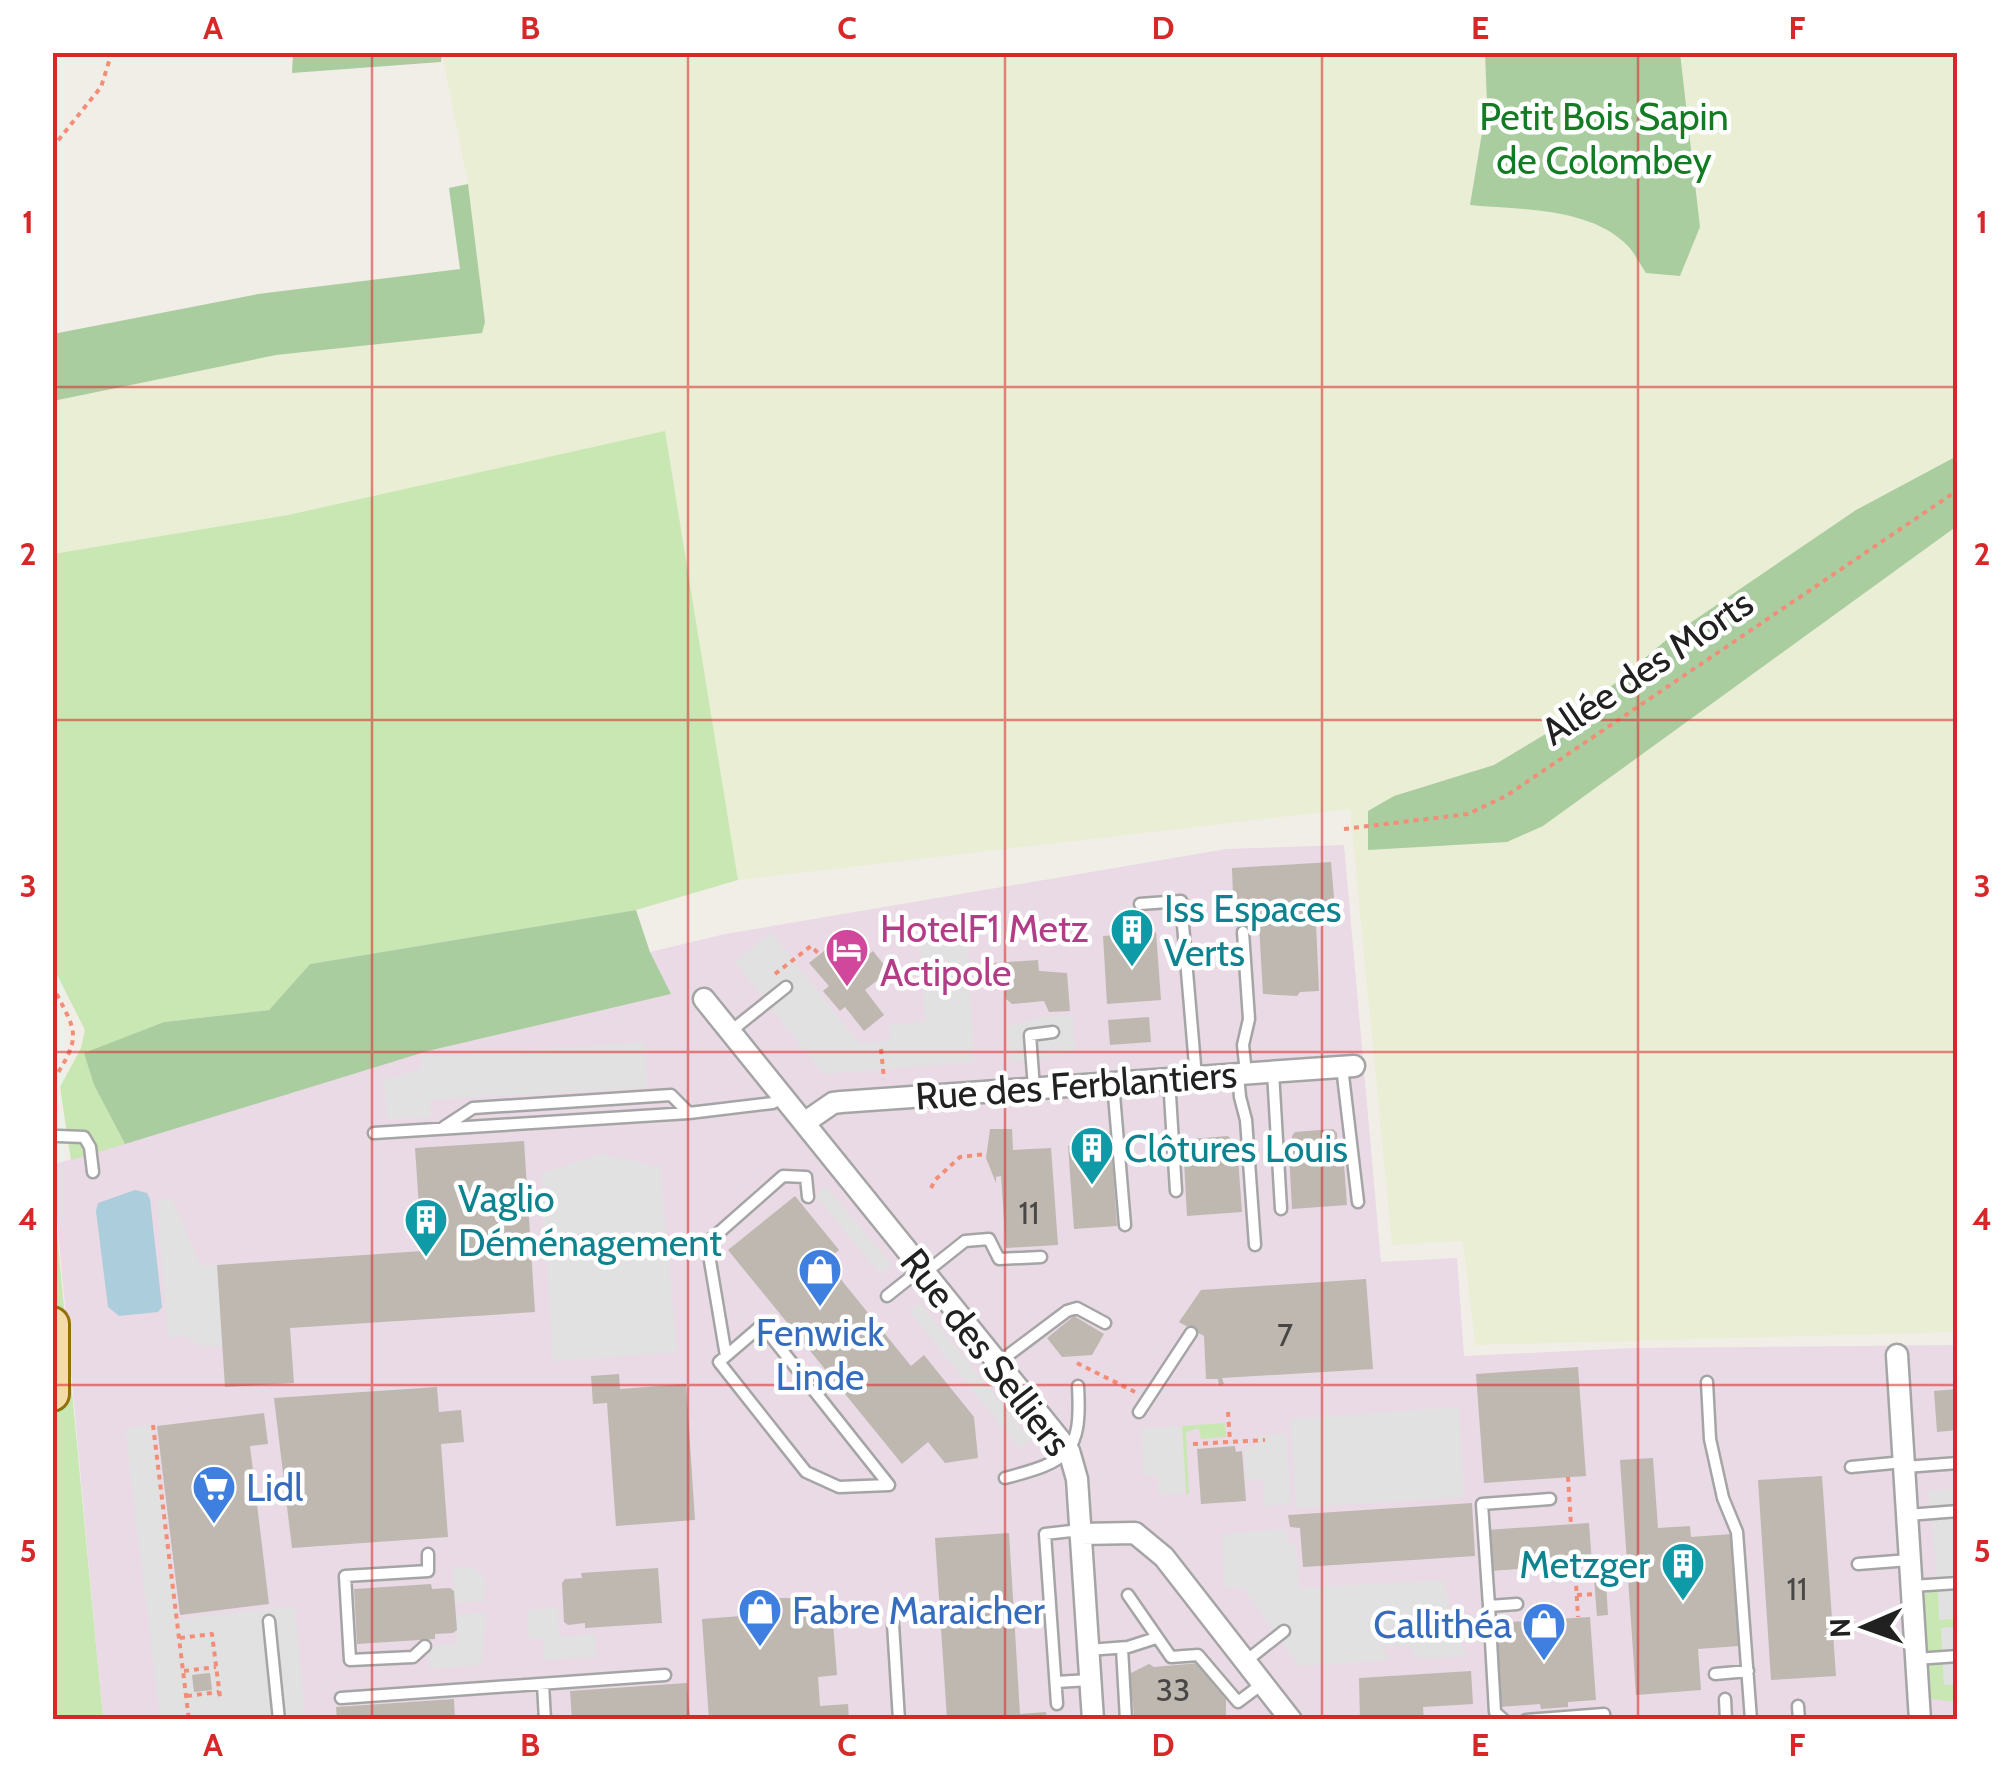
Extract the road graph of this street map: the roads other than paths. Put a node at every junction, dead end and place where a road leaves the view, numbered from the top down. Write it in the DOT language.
graph roads {
  1 [pos="1140,904"];
  2 [pos="1243,932"];
  3 [pos="786,988"];
  4 [pos="704,1000"];
  5 [pos="730,1031"];
  6 [pos="1053,1032"];
  7 [pos="1348,1067"];
  8 [pos="1273,1072"];
  9 [pos="1242,1074"];
  10 [pos="1196,1077"];
  11 [pos="1169,1079"];
  12 [pos="1113,1083"];
  13 [pos="1034,1088"];
  14 [pos="784,1096"];
  15 [pos="689,1113"];
  16 [pos="804,1122"];
  17 [pos="441,1129"];
  18 [pos="374,1133"];
  19 [pos="58,1136"];
  20 [pos="93,1172"];
  21 [pos="1176,1191"];
  22 [pos="808,1197"];
  23 [pos="1358,1202"];
  24 [pos="1280,1209"];
  25 [pos="1125,1225"];
  26 [pos="1255,1245"];
  27 [pos="1041,1257"];
  28 [pos="924,1270"];
  29 [pos="887,1296"];
  30 [pos="1105,1323"];
  31 [pos="52,1324"];
  32 [pos="1191,1333"];
  33 [pos="1897,1355"];
  34 [pos="726,1356"];
  35 [pos="999,1362"];
  36 [pos="1708,1382"];
  37 [pos="1078,1386"];
  38 [pos="52,1394"];
  39 [pos="1139,1412"];
  40 [pos="1069,1451"];
  41 [pos="1958,1463"];
  42 [pos="1905,1465"];
  43 [pos="1850,1467"];
  44 [pos="1005,1478"];
  45 [pos="1550,1499"];
  46 [pos="1958,1511"];
  47 [pos="1908,1515"];
  48 [pos="1080,1532"];
  49 [pos="428,1554"];
  50 [pos="1910,1560"];
  51 [pos="1858,1564"];
  52 [pos="1958,1583"];
  53 [pos="1912,1586"];
  54 [pos="1128,1596"];
  55 [pos="1517,1604"];
  56 [pos="1489,1606"];
  57 [pos="269,1621"];
  58 [pos="894,1624"];
  59 [pos="1284,1630"];
  60 [pos="1156,1638"];
  61 [pos="425,1646"];
  62 [pos="1122,1648"];
  63 [pos="1088,1650"];
  64 [pos="1958,1656"];
  65 [pos="1916,1658"];
  66 [pos="1246,1661"];
  67 [pos="1748,1672"];
  68 [pos="1715,1674"];
  69 [pos="665,1675"];
  70 [pos="1090,1680"];
  71 [pos="1056,1682"];
  72 [pos="1262,1683"];
  73 [pos="542,1684"];
  74 [pos="341,1698"];
  75 [pos="1725,1699"];
  76 [pos="1058,1704"];
  77 [pos="1798,1706"];
  78 [pos="279,1720"];
  79 [pos="545,1720"];
  80 [pos="899,1720"];
  81 [pos="1093,1720"];
  82 [pos="1126,1720"];
  83 [pos="1291,1720"];
  84 [pos="1504,1720"];
  85 [pos="1526,1720"];
  86 [pos="1605,1720"];
  87 [pos="1726,1720"];
  88 [pos="1751,1720"];
  89 [pos="1799,1720"];
  90 [pos="1920,1720"];
  1 -- 10 [label="lane"];
  2 -- 9 [label="lane"];
  3 -- 5 [label="lane"];
  4 -- 5 [label="street, Rue des Selliers"];
  5 -- 14 [label="street, Rue des Selliers"];
  6 -- 13 [label="lane"];
  7 -- 8 [label="street, Rue des Ferblantiers"];
  7 -- 23 [label="lane"];
  8 -- 9 [label="street, Rue des Ferblantiers"];
  8 -- 24 [label="lane"];
  9 -- 10 [label="street, Rue des Ferblantiers"];
  9 -- 26 [label="lane"];
  10 -- 11 [label="street, Rue des Ferblantiers"];
  11 -- 12 [label="street, Rue des Ferblantiers"];
  11 -- 21 [label="lane"];
  12 -- 13 [label="street, Rue des Ferblantiers"];
  12 -- 25 [label="lane"];
  13 -- 16 [label="street, Rue des Ferblantiers"];
  14 -- 15 [label="lane"];
  14 -- 16 [label="street, Rue des Selliers"];
  15 -- 17 [label="lane"];
  15 -- 17 [label="lane"];
  16 -- 28 [label="street, Rue des Selliers"];
  17 -- 18 [label="lane"];
  19 -- 20 [label="lane"];
  22 -- 34 [label="lane"];
  27 -- 28 [label="lane"];
  28 -- 29 [label="lane"];
  28 -- 35 [label="street, Rue des Selliers"];
  30 -- 35 [label="lane"];
  31 -- 38 [label="main road"];
  32 -- 39 [label="lane"];
  33 -- 42 [label="street"];
  34 -- 34 [label="lane"];
  35 -- 40 [label="street, Rue des Selliers"];
  36 -- 67 [label="lane"];
  37 -- 40 [label="lane"];
  40 -- 44 [label="lane"];
  40 -- 48 [label="street, Rue des Selliers"];
  41 -- 42 [label="lane"];
  42 -- 43 [label="lane"];
  42 -- 47 [label="street"];
  45 -- 56 [label="lane"];
  46 -- 47 [label="lane"];
  47 -- 50 [label="street"];
  48 -- 63 [label="street, Rue des Selliers"];
  48 -- 66 [label="street"];
  48 -- 71 [label="lane"];
  49 -- 61 [label="lane"];
  50 -- 51 [label="lane"];
  50 -- 53 [label="street"];
  52 -- 53 [label="lane"];
  53 -- 65 [label="street"];
  54 -- 60 [label="lane"];
  55 -- 56 [label="lane"];
  56 -- 84 [label="lane"];
  57 -- 78 [label="lane"];
  58 -- 80 [label="lane"];
  59 -- 66 [label="lane"];
  60 -- 62 [label="lane"];
  60 -- 72 [label="lane"];
  62 -- 63 [label="lane"];
  62 -- 82 [label="lane"];
  63 -- 70 [label="street, Rue des Selliers"];
  64 -- 65 [label="lane"];
  65 -- 90 [label="street"];
  66 -- 72 [label="street"];
  67 -- 68 [label="lane"];
  67 -- 88 [label="lane"];
  69 -- 73 [label="lane"];
  70 -- 71 [label="lane"];
  70 -- 81 [label="street, Rue des Selliers"];
  71 -- 76 [label="lane"];
  72 -- 83 [label="street"];
  73 -- 74 [label="lane"];
  73 -- 79 [label="lane"];
  75 -- 87 [label="lane"];
  77 -- 89 [label="lane"];
  85 -- 86 [label="lane"];
}
